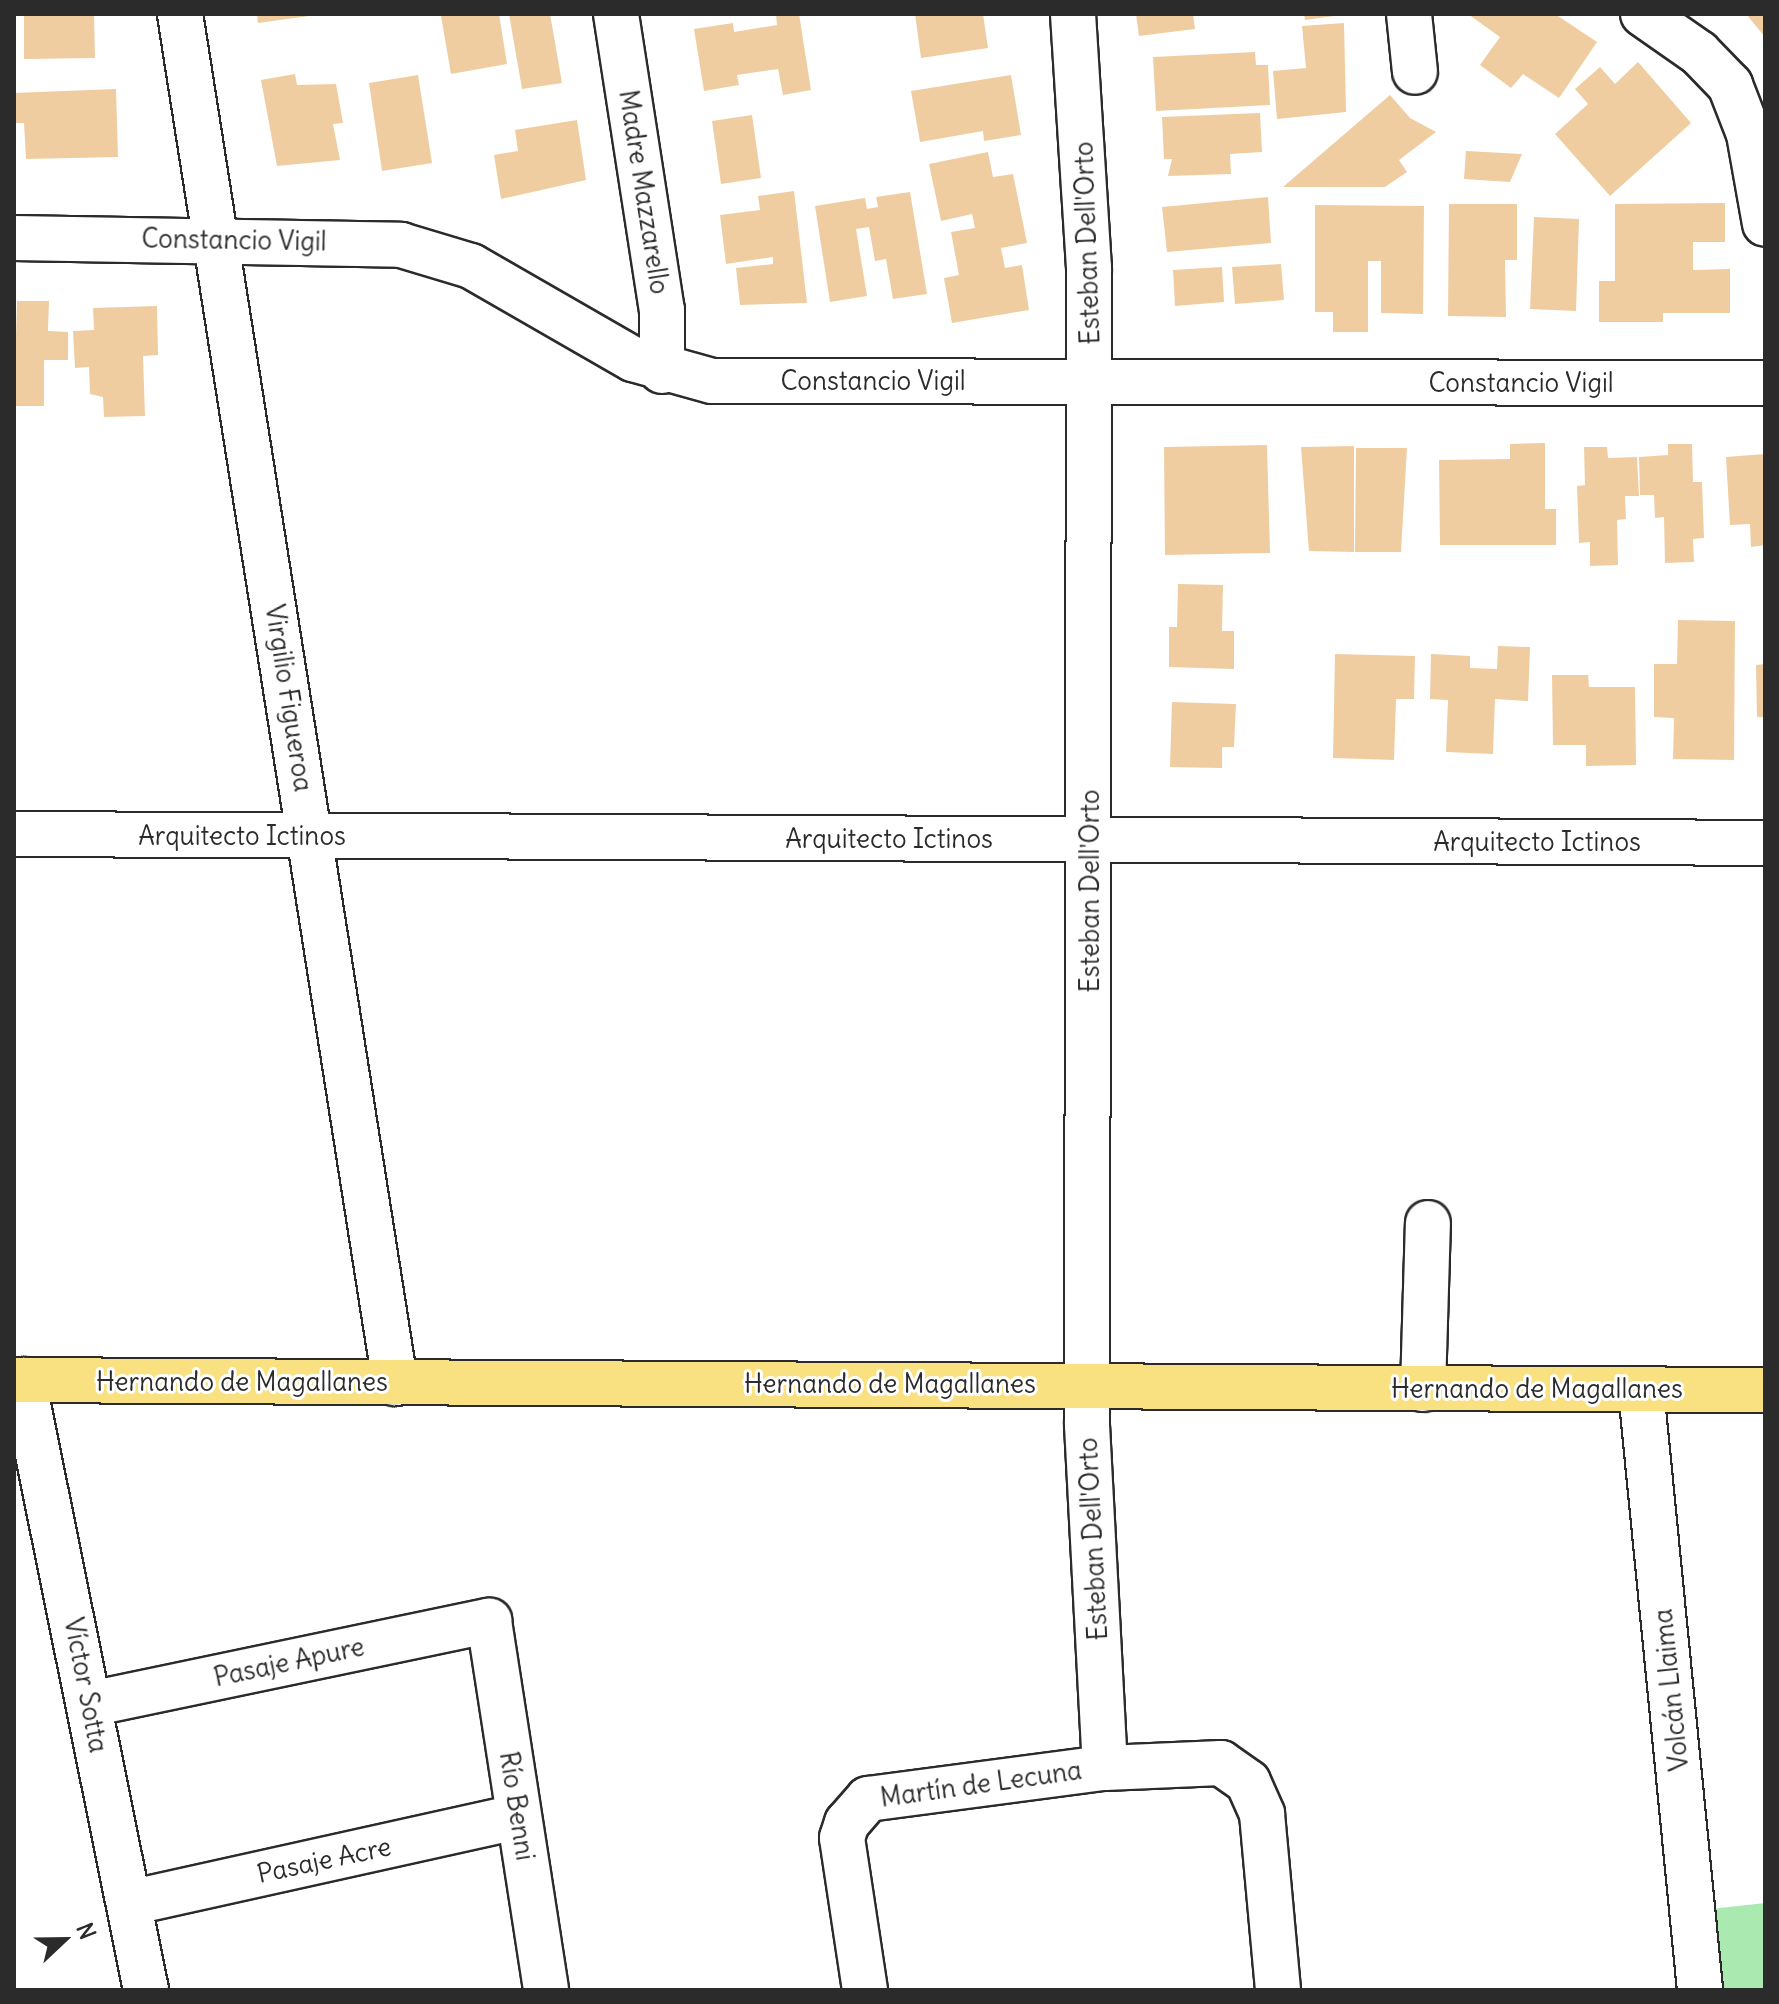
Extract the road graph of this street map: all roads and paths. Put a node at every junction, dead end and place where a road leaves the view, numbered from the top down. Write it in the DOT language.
graph roads {
  1 [pos="180,14"];
  2 [pos="616,14"];
  3 [pos="1073,14"];
  4 [pos="1409,14"];
  5 [pos="1643,14"];
  6 [pos="1415,72"];
  7 [pos="1765,224"];
  8 [pos="14,238"];
  9 [pos="216,240"];
  10 [pos="662,371"];
  11 [pos="1091,380"];
  12 [pos="1765,383"];
  13 [pos="14,834"];
  14 [pos="311,836"];
  15 [pos="1091,840"];
  16 [pos="1765,843"];
  17 [pos="1428,1223"];
  18 [pos="19,1380"];
  19 [pos="395,1383"];
  20 [pos="1088,1385"];
  21 [pos="1423,1389"];
  22 [pos="1641,1390"];
  23 [pos="1765,1390"];
  24 [pos="489,1621"];
  25 [pos="90,1704"];
  26 [pos="1105,1768"];
  27 [pos="518,1817"];
  28 [pos="129,1903"];
  29 [pos="146,1990"];
  30 [pos="546,1990"];
  31 [pos="865,1990"];
  32 [pos="1278,1990"];
  33 [pos="1700,1990"];
  1 -- 9 [label="street, Virgilio Figueroa"];
  2 -- 10 [label="street, Madre Mazzarello"];
  3 -- 11 [label="street, Esteban Dell'Orto"];
  4 -- 6 [label="street"];
  5 -- 7 [label="street"];
  8 -- 9 [label="street, Constancio Vigil"];
  9 -- 10 [label="street, Constancio Vigil"];
  9 -- 14 [label="street, Virgilio Figueroa"];
  10 -- 11 [label="street, Constancio Vigil"];
  11 -- 12 [label="street, Constancio Vigil"];
  11 -- 15 [label="street, Esteban Dell'Orto"];
  13 -- 14 [label="street, Arquitecto Ictinos"];
  14 -- 15 [label="street, Arquitecto Ictinos"];
  14 -- 19 [label="street, Virgilio Figueroa"];
  15 -- 16 [label="street, Arquitecto Ictinos"];
  15 -- 20 [label="street, Esteban Dell'Orto"];
  17 -- 21 [label="street"];
  18 -- 19 [label="main road, Hernando de Magallanes"];
  18 -- 25 [label="street, Víctor Sotta"];
  19 -- 20 [label="main road, Hernando de Magallanes"];
  20 -- 21 [label="main road, Hernando de Magallanes"];
  20 -- 26 [label="street, Esteban Dell'Orto"];
  21 -- 22 [label="main road, Hernando de Magallanes"];
  22 -- 23 [label="main road, Hernando de Magallanes"];
  22 -- 33 [label="street, Volcán Llaima"];
  24 -- 25 [label="street, Pasaje Apure"];
  24 -- 27 [label="street, Río Benni"];
  25 -- 28 [label="street, Víctor Sotta"];
  26 -- 31 [label="street, Martín de Lecuna"];
  26 -- 32 [label="street, Martín de Lecuna"];
  27 -- 28 [label="street, Pasaje Acre"];
  27 -- 30 [label="street, Río Benni"];
  28 -- 29 [label="street, Víctor Sotta"];
}
